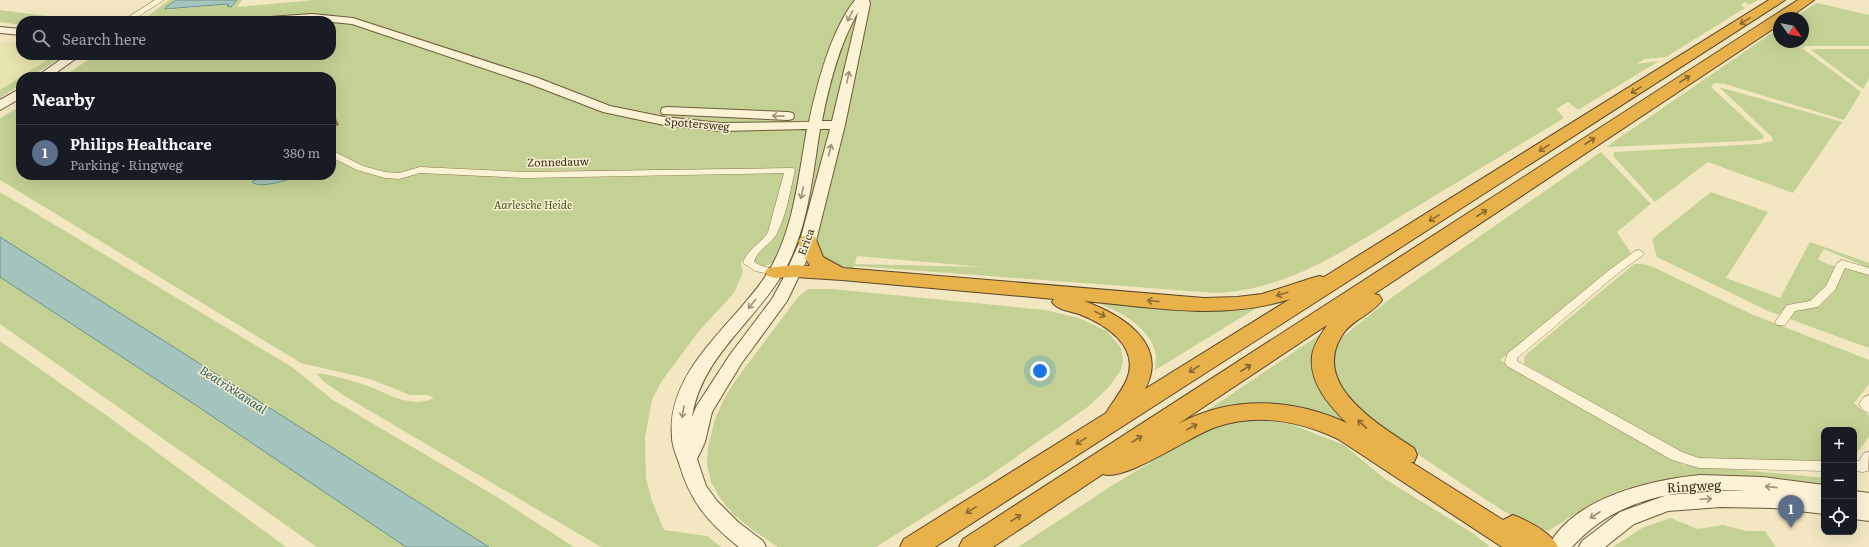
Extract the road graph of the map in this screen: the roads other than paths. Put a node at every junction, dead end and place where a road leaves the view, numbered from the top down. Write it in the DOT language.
graph roads {
  1 [pos="160,0"];
  2 [pos="167,0"];
  3 [pos="861,0"];
  4 [pos="864,0"];
  5 [pos="1778,0"];
  6 [pos="1806,0"];
  7 [pos="134,16"];
  8 [pos="143,16"];
  9 [pos="336,19"];
  10 [pos="336,23"];
  11 [pos="0,24"];
  12 [pos="364,24"];
  13 [pos="16,26"];
  14 [pos="0,30"];
  15 [pos="16,32"];
  16 [pos="68,60"];
  17 [pos="80,60"];
  18 [pos="50,72"];
  19 [pos="63,72"];
  20 [pos="16,95"];
  21 [pos="16,105"];
  22 [pos="0,106"];
  23 [pos="0,115"];
  24 [pos="839,120"];
  25 [pos="816,121"];
  26 [pos="336,156"];
  27 [pos="808,241"];
  28 [pos="1426,250"];
  29 [pos="1639,253"];
  30 [pos="1869,272"];
  31 [pos="787,273"];
  32 [pos="842,274"];
  33 [pos="1345,274"];
  34 [pos="1781,322"];
  35 [pos="1869,400"];
  36 [pos="1869,408"];
  37 [pos="1114,420"];
  38 [pos="1869,457"];
  39 [pos="687,459"];
  40 [pos="1821,466"];
  41 [pos="1857,466"];
  42 [pos="1057,491"];
  43 [pos="1821,494"];
  44 [pos="1857,500"];
  45 [pos="1869,502"];
  46 [pos="1821,506"];
  47 [pos="1857,511"];
  48 [pos="1869,513"];
  49 [pos="1498,537"];
  50 [pos="755,547"];
  51 [pos="913,547"];
  52 [pos="972,547"];
  53 [pos="1523,547"];
  54 [pos="1545,547"];
  55 [pos="1559,547"];
  56 [pos="1590,547"];
  1 -- 7 [label="street"];
  2 -- 8 [label="street"];
  3 -- 25 [label="main road, Erica, one-way"];
  24 -- 4 [label="main road, Erica, one-way"];
  5 -- 33 [label="highway, one-way"];
  28 -- 6 [label="highway, one-way"];
  9 -- 12 [label="main road, Spottersweg"];
  10 -- 12 [label="main road, Spottersweg"];
  11 -- 13 [label="main road"];
  12 -- 25 [label="main road, Spottersweg"];
  14 -- 15 [label="main road"];
  16 -- 18 [label="main road"];
  17 -- 19 [label="main road"];
  20 -- 22 [label="main road"];
  21 -- 23 [label="main road"];
  24 -- 25 [label="main road, Spottersweg"];
  27 -- 24 [label="main road, Erica, one-way"];
  25 -- 31 [label="main road, Erica, one-way"];
  26 -- 31 [label="street, Zonnedauw"];
  27 -- 31 [label="main road, Erica"];
  27 -- 32 [label="highway"];
  42 -- 28 [label="highway, one-way"];
  54 -- 28 [label="highway, one-way"];
  29 -- 40 [label="street"];
  30 -- 34 [label="street"];
  31 -- 32 [label="highway"];
  31 -- 37 [label="highway, one-way"];
  31 -- 39 [label="main road, Erica"];
  31 -- 39 [label="main road, Erica, one-way"];
  33 -- 32 [label="highway, one-way"];
  33 -- 37 [label="highway, one-way"];
  35 -- 36 [label="street"];
  37 -- 51 [label="highway, one-way"];
  38 -- 41 [label="street"];
  39 -- 50 [label="main road, Erica"];
  42 -- 49 [label="highway, one-way"];
  52 -- 42 [label="highway, one-way"];
  43 -- 55 [label="main road, Ringweg, one-way"];
  44 -- 45 [label="main road"];
  56 -- 46 [label="main road, Ringweg, one-way"];
  47 -- 48 [label="main road"];
  49 -- 53 [label="highway"];
}
